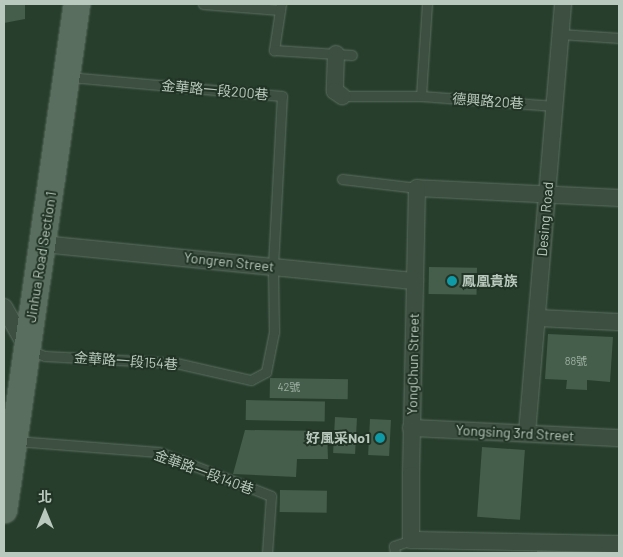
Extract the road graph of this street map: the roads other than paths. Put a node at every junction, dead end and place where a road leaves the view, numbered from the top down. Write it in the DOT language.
graph roads {
  1 [pos="77,4"];
  2 [pos="203,4"];
  3 [pos="427,4"];
  4 [pos="563,4"];
  5 [pos="281,7"];
  6 [pos="561,34"];
  7 [pos="619,38"];
  8 [pos="344,54"];
  9 [pos="67,77"];
  10 [pos="342,96"];
  11 [pos="421,96"];
  12 [pos="554,106"];
  13 [pos="342,179"];
  14 [pos="417,188"];
  15 [pos="547,195"];
  16 [pos="619,198"];
  17 [pos="43,244"];
  18 [pos="273,266"];
  19 [pos="415,281"];
  20 [pos="4,306"];
  21 [pos="537,318"];
  22 [pos="619,322"];
  23 [pos="27,348"];
  24 [pos="412,428"];
  25 [pos="527,433"];
  26 [pos="619,438"];
  27 [pos="14,441"];
  28 [pos="4,510"];
  29 [pos="411,540"];
  30 [pos="619,544"];
  31 [pos="267,553"];
  32 [pos="394,553"];
  1 -- 9 [label="main road, Jinhua Road Section 1"];
  2 -- 5 [label="lane"];
  3 -- 11 [label="lane"];
  4 -- 6 [label="street, Desing Road"];
  5 -- 8 [label="lane"];
  6 -- 7 [label="lane"];
  6 -- 12 [label="street, Desing Road"];
  8 -- 10 [label="street"];
  9 -- 17 [label="main road, Jinhua Road Section 1"];
  9 -- 18 [label="lane, 金華路一段200巷"];
  10 -- 11 [label="lane, 德興路20巷"];
  11 -- 12 [label="lane, 德興路20巷"];
  12 -- 15 [label="street, Desing Road"];
  13 -- 14 [label="lane"];
  14 -- 15 [label="street"];
  14 -- 19 [label="street, YongChun Street"];
  15 -- 16 [label="street"];
  15 -- 21 [label="street, Desing Road"];
  17 -- 18 [label="street, Yongren Street"];
  17 -- 23 [label="main road, Jinhua Road Section 1"];
  18 -- 19 [label="street, Yongren Street"];
  18 -- 23 [label="lane, 金華路一段154巷"];
  19 -- 24 [label="street, YongChun Street"];
  20 -- 23 [label="street"];
  21 -- 22 [label="street"];
  21 -- 25 [label="street, Desing Road"];
  23 -- 27 [label="main road, Jinhua Road Section 1"];
  24 -- 25 [label="street, Yongsing 3rd Street"];
  24 -- 29 [label="street, YongChun Street"];
  25 -- 26 [label="street, Yongsing 3rd Street"];
  27 -- 28 [label="main road, Jinhua Road Section 1"];
  27 -- 31 [label="lane, 金華路一段140巷"];
  29 -- 30 [label="street"];
  29 -- 32 [label="lane"];
}
